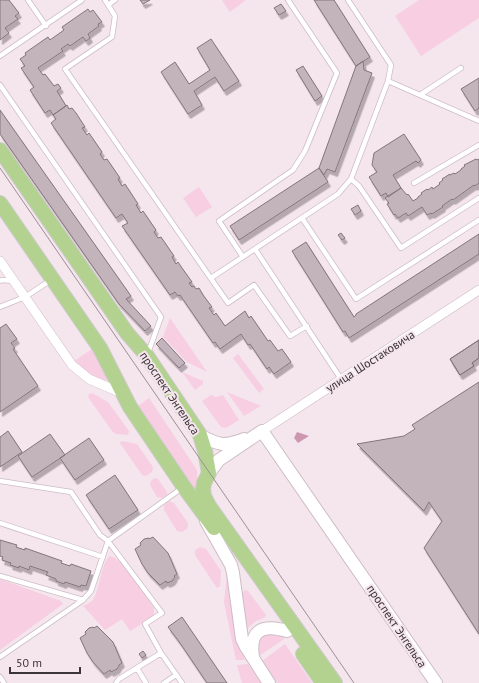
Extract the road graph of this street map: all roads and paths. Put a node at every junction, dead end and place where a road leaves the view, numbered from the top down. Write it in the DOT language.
graph roads {
  1 [pos="28,0"];
  2 [pos="82,0"];
  3 [pos="104,0"];
  4 [pos="115,0"];
  5 [pos="288,0"];
  6 [pos="348,0"];
  7 [pos="108,5"];
  8 [pos="46,26"];
  9 [pos="0,56"];
  10 [pos="461,68"];
  11 [pos="388,81"];
  12 [pos="0,85"];
  13 [pos="420,95"];
  14 [pos="479,121"];
  15 [pos="479,145"];
  16 [pos="0,150"];
  17 [pos="351,179"];
  18 [pos="414,183"];
  19 [pos="479,198"];
  20 [pos="0,203"];
  21 [pos="302,218"];
  22 [pos="479,220"];
  23 [pos="255,249"];
  24 [pos="243,257"];
  25 [pos="0,261"];
  26 [pos="211,278"];
  27 [pos="52,279"];
  28 [pos="0,281"];
  29 [pos="14,281"];
  30 [pos="479,290"];
  31 [pos="25,297"];
  32 [pos="0,307"];
  33 [pos="307,326"];
  34 [pos="147,356"];
  35 [pos="342,379"];
  36 [pos="124,394"];
  37 [pos="262,431"];
  38 [pos="200,435"];
  39 [pos="210,473"];
  40 [pos="0,481"];
  41 [pos="184,487"];
  42 [pos="202,513"];
  43 [pos="0,523"];
  44 [pos="108,541"];
  45 [pos="103,557"];
  46 [pos="0,576"];
  47 [pos="83,600"];
  48 [pos="287,631"];
  49 [pos="161,653"];
  50 [pos="0,657"];
  51 [pos="253,660"];
  52 [pos="137,668"];
  53 [pos="176,675"];
  54 [pos="0,677"];
  55 [pos="4,683"];
  56 [pos="116,683"];
  57 [pos="146,683"];
  58 [pos="164,683"];
  59 [pos="182,683"];
  60 [pos="269,683"];
  61 [pos="323,683"];
  62 [pos="335,683"];
  63 [pos="436,683"];
  1 -- 8 [label="lane"];
  2 -- 8 [label="lane"];
  3 -- 7 [label="lane"];
  4 -- 7 [label="lane"];
  5 -- 24 [label="lane"];
  6 -- 11 [label="lane"];
  7 -- 26 [label="lane"];
  8 -- 9 [label="lane"];
  10 -- 13 [label="lane"];
  11 -- 13 [label="lane"];
  11 -- 17 [label="lane"];
  12 -- 34 [label="lane"];
  13 -- 14 [label="lane"];
  15 -- 18 [label="lane"];
  16 -- 34 [label="main road, проспект Энгельса"];
  17 -- 19 [label="lane"];
  17 -- 21 [label="lane"];
  20 -- 27 [label="main road"];
  21 -- 22 [label="lane"];
  21 -- 23 [label="lane"];
  23 -- 24 [label="lane"];
  23 -- 33 [label="lane"];
  24 -- 26 [label="lane"];
  25 -- 29 [label="street"];
  26 -- 33 [label="lane"];
  27 -- 31 [label="lane"];
  27 -- 36 [label="main road"];
  28 -- 29 [label="lane"];
  29 -- 31 [label="street"];
  30 -- 35 [label="street, улица Шостаковича"];
  31 -- 32 [label="lane"];
  31 -- 36 [label="street"];
  33 -- 35 [label="lane"];
  34 -- 38 [label="main road, проспект Энгельса"];
  35 -- 37 [label="street, улица Шостаковича"];
  36 -- 41 [label="main road"];
  37 -- 38 [label="main road, улица Шостаковича"];
  37 -- 39 [label="main road, улица Шостаковича"];
  37 -- 63 [label="main road, проспект Энгельса"];
  38 -- 39 [label="main road, проспект Энгельса"];
  39 -- 62 [label="main road"];
  40 -- 44 [label="lane"];
  41 -- 42 [label="main road"];
  41 -- 44 [label="lane"];
  42 -- 48 [label="main road"];
  42 -- 51 [label="main road"];
  43 -- 45 [label="lane"];
  44 -- 45 [label="lane"];
  44 -- 49 [label="lane"];
  45 -- 47 [label="lane"];
  46 -- 47 [label="lane"];
  47 -- 50 [label="lane"];
  48 -- 51 [label="main road"];
  48 -- 61 [label="main road"];
  49 -- 52 [label="lane"];
  49 -- 53 [label="lane"];
  51 -- 60 [label="main road"];
  52 -- 56 [label="lane"];
  52 -- 57 [label="lane"];
  53 -- 58 [label="lane"];
  53 -- 59 [label="lane"];
  54 -- 55 [label="lane"];
}
